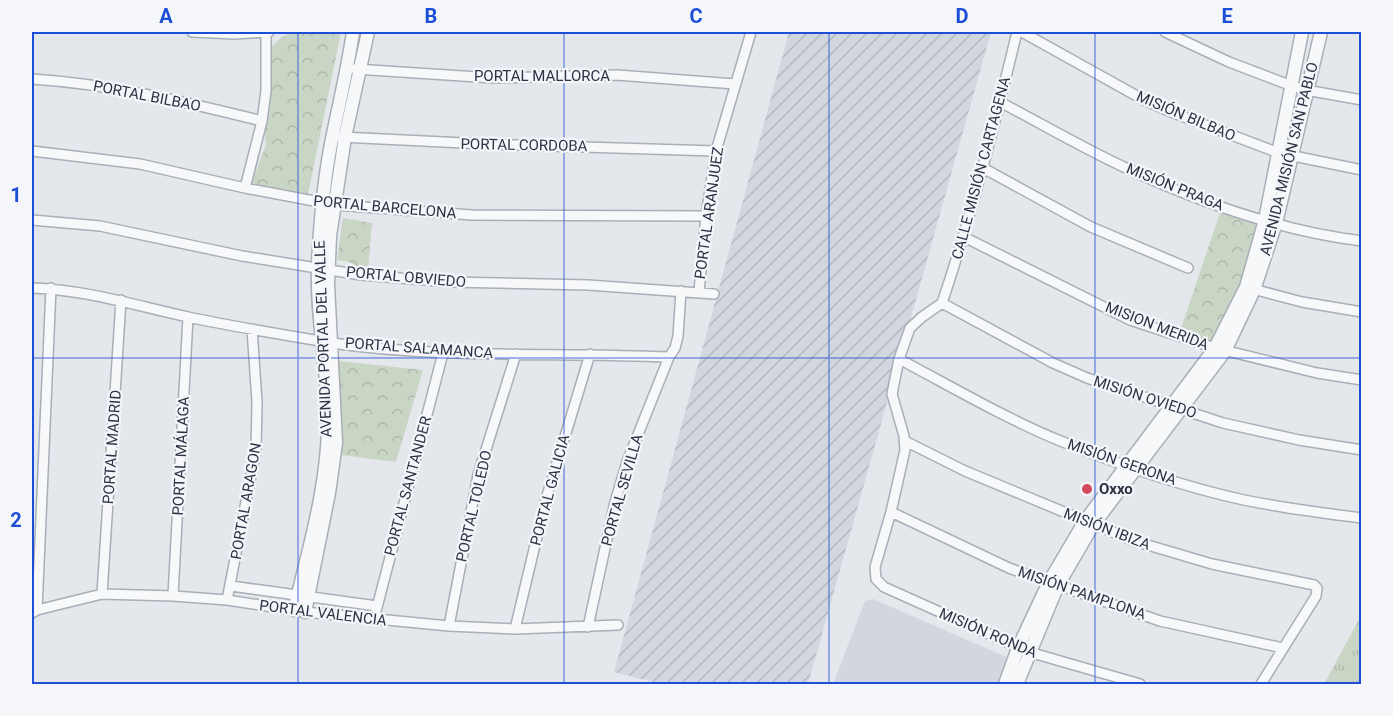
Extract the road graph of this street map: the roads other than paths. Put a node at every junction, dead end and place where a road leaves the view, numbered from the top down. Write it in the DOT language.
graph roads {
  1 [pos="192,32"];
  2 [pos="269,32"];
  3 [pos="353,32"];
  4 [pos="368,32"];
  5 [pos="752,32"];
  6 [pos="1017,32"];
  7 [pos="1022,32"];
  8 [pos="1165,32"];
  9 [pos="1302,32"];
  10 [pos="1321,32"];
  11 [pos="354,69"];
  12 [pos="32,79"];
  13 [pos="735,84"];
  14 [pos="1292,86"];
  15 [pos="1306,90"];
  16 [pos="1362,100"];
  17 [pos="1000,102"];
  18 [pos="262,121"];
  19 [pos="339,137"];
  20 [pos="32,150"];
  21 [pos="716,151"];
  22 [pos="1285,155"];
  23 [pos="983,168"];
  24 [pos="1362,170"];
  25 [pos="245,188"];
  26 [pos="329,204"];
  27 [pos="706,216"];
  28 [pos="32,220"];
  29 [pos="1271,222"];
  30 [pos="964,237"];
  31 [pos="1362,241"];
  32 [pos="1188,268"];
  33 [pos="323,269"];
  34 [pos="32,288"];
  35 [pos="51,288"];
  36 [pos="1250,288"];
  37 [pos="681,291"];
  38 [pos="699,292"];
  39 [pos="714,294"];
  40 [pos="121,300"];
  41 [pos="942,303"];
  42 [pos="1362,312"];
  43 [pos="188,317"];
  44 [pos="252,329"];
  45 [pos="327,342"];
  46 [pos="1220,350"];
  47 [pos="443,353"];
  48 [pos="516,354"];
  49 [pos="590,354"];
  50 [pos="669,357"];
  51 [pos="899,359"];
  52 [pos="1362,380"];
  53 [pos="1177,407"];
  54 [pos="905,441"];
  55 [pos="1362,450"];
  56 [pos="1131,466"];
  57 [pos="891,512"];
  58 [pos="1362,518"];
  59 [pos="1089,523"];
  60 [pos="1053,583"];
  61 [pos="231,586"];
  62 [pos="102,594"];
  63 [pos="173,596"];
  64 [pos="303,597"];
  65 [pos="226,600"];
  66 [pos="377,606"];
  67 [pos="300,611"];
  68 [pos="34,612"];
  69 [pos="374,619"];
  70 [pos="618,625"];
  71 [pos="449,626"];
  72 [pos="588,627"];
  73 [pos="515,629"];
  74 [pos="1282,648"];
  75 [pos="1023,650"];
  76 [pos="1005,684"];
  77 [pos="1017,684"];
  78 [pos="1140,684"];
  79 [pos="1261,684"];
  1 -- 2 [label="street"];
  2 -- 18 [label="street"];
  3 -- 11 [label="street, AVENIDA PORTAL DEL VALLE"];
  4 -- 11 [label="street, AVENIDA PORTAL DEL VALLE"];
  5 -- 13 [label="street, PORTAL ARANJUEZ"];
  6 -- 17 [label="street, CALLE MISIÓN CARTAGENA"];
  7 -- 22 [label="street, MISIÓN BILBAO"];
  8 -- 14 [label="street"];
  9 -- 14 [label="street, AVENIDA MISIÓN SAN PABLO"];
  10 -- 15 [label="street, AVENIDA MISIÓN SAN PABLO"];
  11 -- 13 [label="street, PORTAL MALLORCA"];
  11 -- 19 [label="street, AVENIDA PORTAL DEL VALLE"];
  12 -- 18 [label="street, PORTAL BILBAO"];
  13 -- 21 [label="street, PORTAL ARANJUEZ"];
  14 -- 15 [label="street"];
  14 -- 22 [label="street, AVENIDA MISIÓN SAN PABLO"];
  15 -- 16 [label="street"];
  15 -- 22 [label="street, AVENIDA MISIÓN SAN PABLO"];
  17 -- 23 [label="street, CALLE MISIÓN CARTAGENA"];
  17 -- 29 [label="street, MISIÓN PRAGA"];
  18 -- 25 [label="street"];
  19 -- 21 [label="street, PORTAL CORDOBA"];
  19 -- 26 [label="street, AVENIDA PORTAL DEL VALLE"];
  20 -- 25 [label="street, PORTAL BARCELONA"];
  21 -- 27 [label="street, PORTAL ARANJUEZ"];
  22 -- 24 [label="street, MISIÓN BILBAO"];
  22 -- 29 [label="street, AVENIDA MISIÓN SAN PABLO"];
  23 -- 30 [label="street, CALLE MISIÓN CARTAGENA"];
  23 -- 32 [label="street"];
  25 -- 26 [label="street, PORTAL BARCELONA"];
  26 -- 27 [label="street, PORTAL BARCELONA"];
  26 -- 33 [label="street, AVENIDA PORTAL DEL VALLE"];
  27 -- 38 [label="street, PORTAL ARANJUEZ"];
  28 -- 33 [label="street, PORTAL OBVIEDO"];
  29 -- 31 [label="street, MISIÓN PRAGA"];
  29 -- 36 [label="street, AVENIDA MISIÓN SAN PABLO"];
  30 -- 41 [label="street, CALLE MISIÓN CARTAGENA"];
  30 -- 46 [label="street, MISION MERIDA"];
  33 -- 37 [label="street, PORTAL OBVIEDO"];
  33 -- 45 [label="street, AVENIDA PORTAL DEL VALLE"];
  34 -- 35 [label="street, PORTAL SALAMANCA"];
  35 -- 40 [label="street, PORTAL SALAMANCA"];
  35 -- 68 [label="street"];
  36 -- 42 [label="street"];
  36 -- 46 [label="street, AVENIDA MISIÓN SAN PABLO"];
  37 -- 38 [label="street, PORTAL OBVIEDO"];
  37 -- 50 [label="street, PORTAL SEVILLA"];
  38 -- 39 [label="street, PORTAL OBVIEDO"];
  40 -- 43 [label="street, PORTAL SALAMANCA"];
  40 -- 62 [label="street, PORTAL MADRID"];
  41 -- 51 [label="street"];
  41 -- 53 [label="street, MISIÓN OVIEDO"];
  43 -- 44 [label="street, PORTAL SALAMANCA"];
  43 -- 63 [label="street, PORTAL MÁLAGA"];
  44 -- 45 [label="street, PORTAL SALAMANCA"];
  44 -- 61 [label="street, PORTAL ARAGON"];
  45 -- 47 [label="street, PORTAL SALAMANCA"];
  45 -- 64 [label="street, AVENIDA PORTAL DEL VALLE"];
  46 -- 52 [label="street, MISION MERIDA"];
  46 -- 53 [label="street, AVENIDA MISIÓN SAN PABLO"];
  47 -- 48 [label="street, PORTAL SALAMANCA"];
  47 -- 66 [label="street, PORTAL SANTANDER"];
  48 -- 49 [label="street, PORTAL SALAMANCA"];
  48 -- 71 [label="street, PORTAL TOLEDO"];
  49 -- 50 [label="street, PORTAL SALAMANCA"];
  49 -- 73 [label="street, PORTAL GALICIA"];
  50 -- 72 [label="street, PORTAL SEVILLA"];
  51 -- 54 [label="street"];
  51 -- 56 [label="street, MISIÓN GERONA"];
  53 -- 55 [label="street, MISIÓN OVIEDO"];
  53 -- 56 [label="street, AVENIDA MISIÓN SAN PABLO"];
  54 -- 57 [label="street"];
  54 -- 59 [label="street, MISIÓN IBIZA"];
  56 -- 58 [label="street, MISIÓN GERONA"];
  56 -- 59 [label="street, AVENIDA MISIÓN SAN PABLO"];
  57 -- 60 [label="street, MISIÓN PAMPLONA"];
  57 -- 75 [label="street, MISIÓN RONDA"];
  59 -- 60 [label="street, AVENIDA MISIÓN SAN PABLO"];
  59 -- 74 [label="street, MISIÓN IBIZA"];
  60 -- 74 [label="street, MISIÓN PAMPLONA"];
  60 -- 75 [label="street, AVENIDA MISIÓN SAN PABLO"];
  61 -- 64 [label="street"];
  61 -- 65 [label="street, PORTAL ARAGON"];
  62 -- 63 [label="street, PORTAL VALENCIA"];
  62 -- 68 [label="street, PORTAL VALENCIA"];
  63 -- 65 [label="street, PORTAL VALENCIA"];
  64 -- 66 [label="street"];
  64 -- 67 [label="street, AVENIDA PORTAL DEL VALLE"];
  65 -- 67 [label="street, PORTAL VALENCIA"];
  66 -- 69 [label="street, PORTAL SANTANDER"];
  67 -- 69 [label="street, PORTAL VALENCIA"];
  69 -- 71 [label="street, PORTAL VALENCIA"];
  70 -- 72 [label="street, PORTAL VALENCIA"];
  71 -- 73 [label="street, PORTAL VALENCIA"];
  72 -- 73 [label="street, PORTAL VALENCIA"];
  74 -- 79 [label="street"];
  75 -- 76 [label="street, AVENIDA MISIÓN SAN PABLO"];
  75 -- 77 [label="street, AVENIDA MISIÓN SAN PABLO"];
  75 -- 78 [label="street, MISIÓN RONDA"];
}
